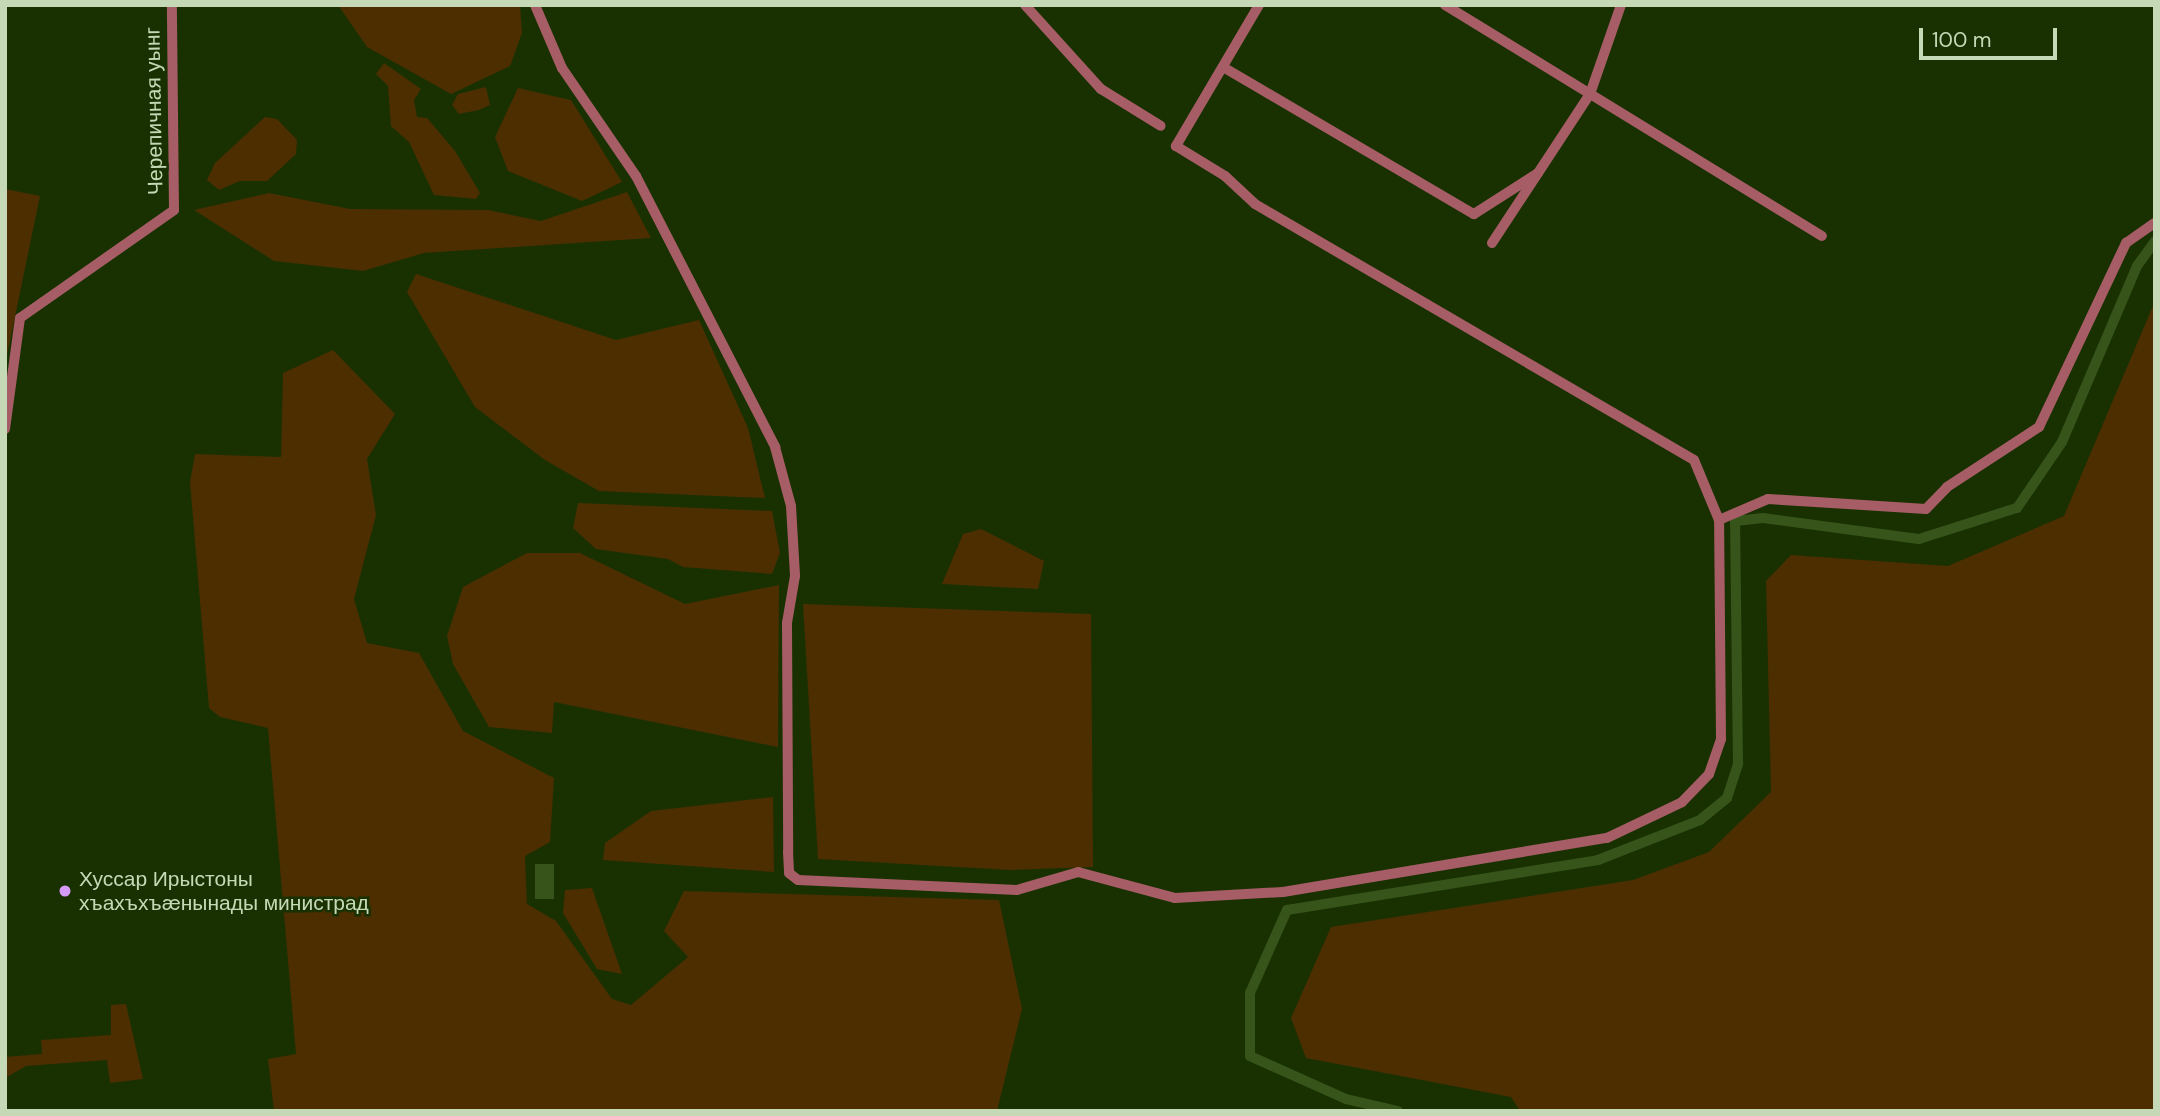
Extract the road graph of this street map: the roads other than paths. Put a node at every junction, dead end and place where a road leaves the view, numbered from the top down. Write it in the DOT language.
graph roads {
  1 [pos="172,5"];
  2 [pos="535,5"];
  3 [pos="1025,5"];
  4 [pos="1259,5"];
  5 [pos="1445,5"];
  6 [pos="1622,5"];
  7 [pos="1223,66"];
  8 [pos="1590,94"];
  9 [pos="1161,126"];
  10 [pos="1538,173"];
  11 [pos="2155,223"];
  12 [pos="1822,236"];
  13 [pos="1492,243"];
  14 [pos="5,429"];
  15 [pos="1719,520"];
  1 -- 14 [label="street, Черепичная уынг"];
  2 -- 15 [label="street"];
  3 -- 9 [label="street"];
  4 -- 7 [label="street"];
  5 -- 8 [label="street"];
  6 -- 8 [label="street"];
  7 -- 10 [label="street"];
  7 -- 15 [label="street"];
  8 -- 10 [label="street"];
  8 -- 12 [label="street"];
  10 -- 13 [label="street"];
  11 -- 15 [label="street"];
}
